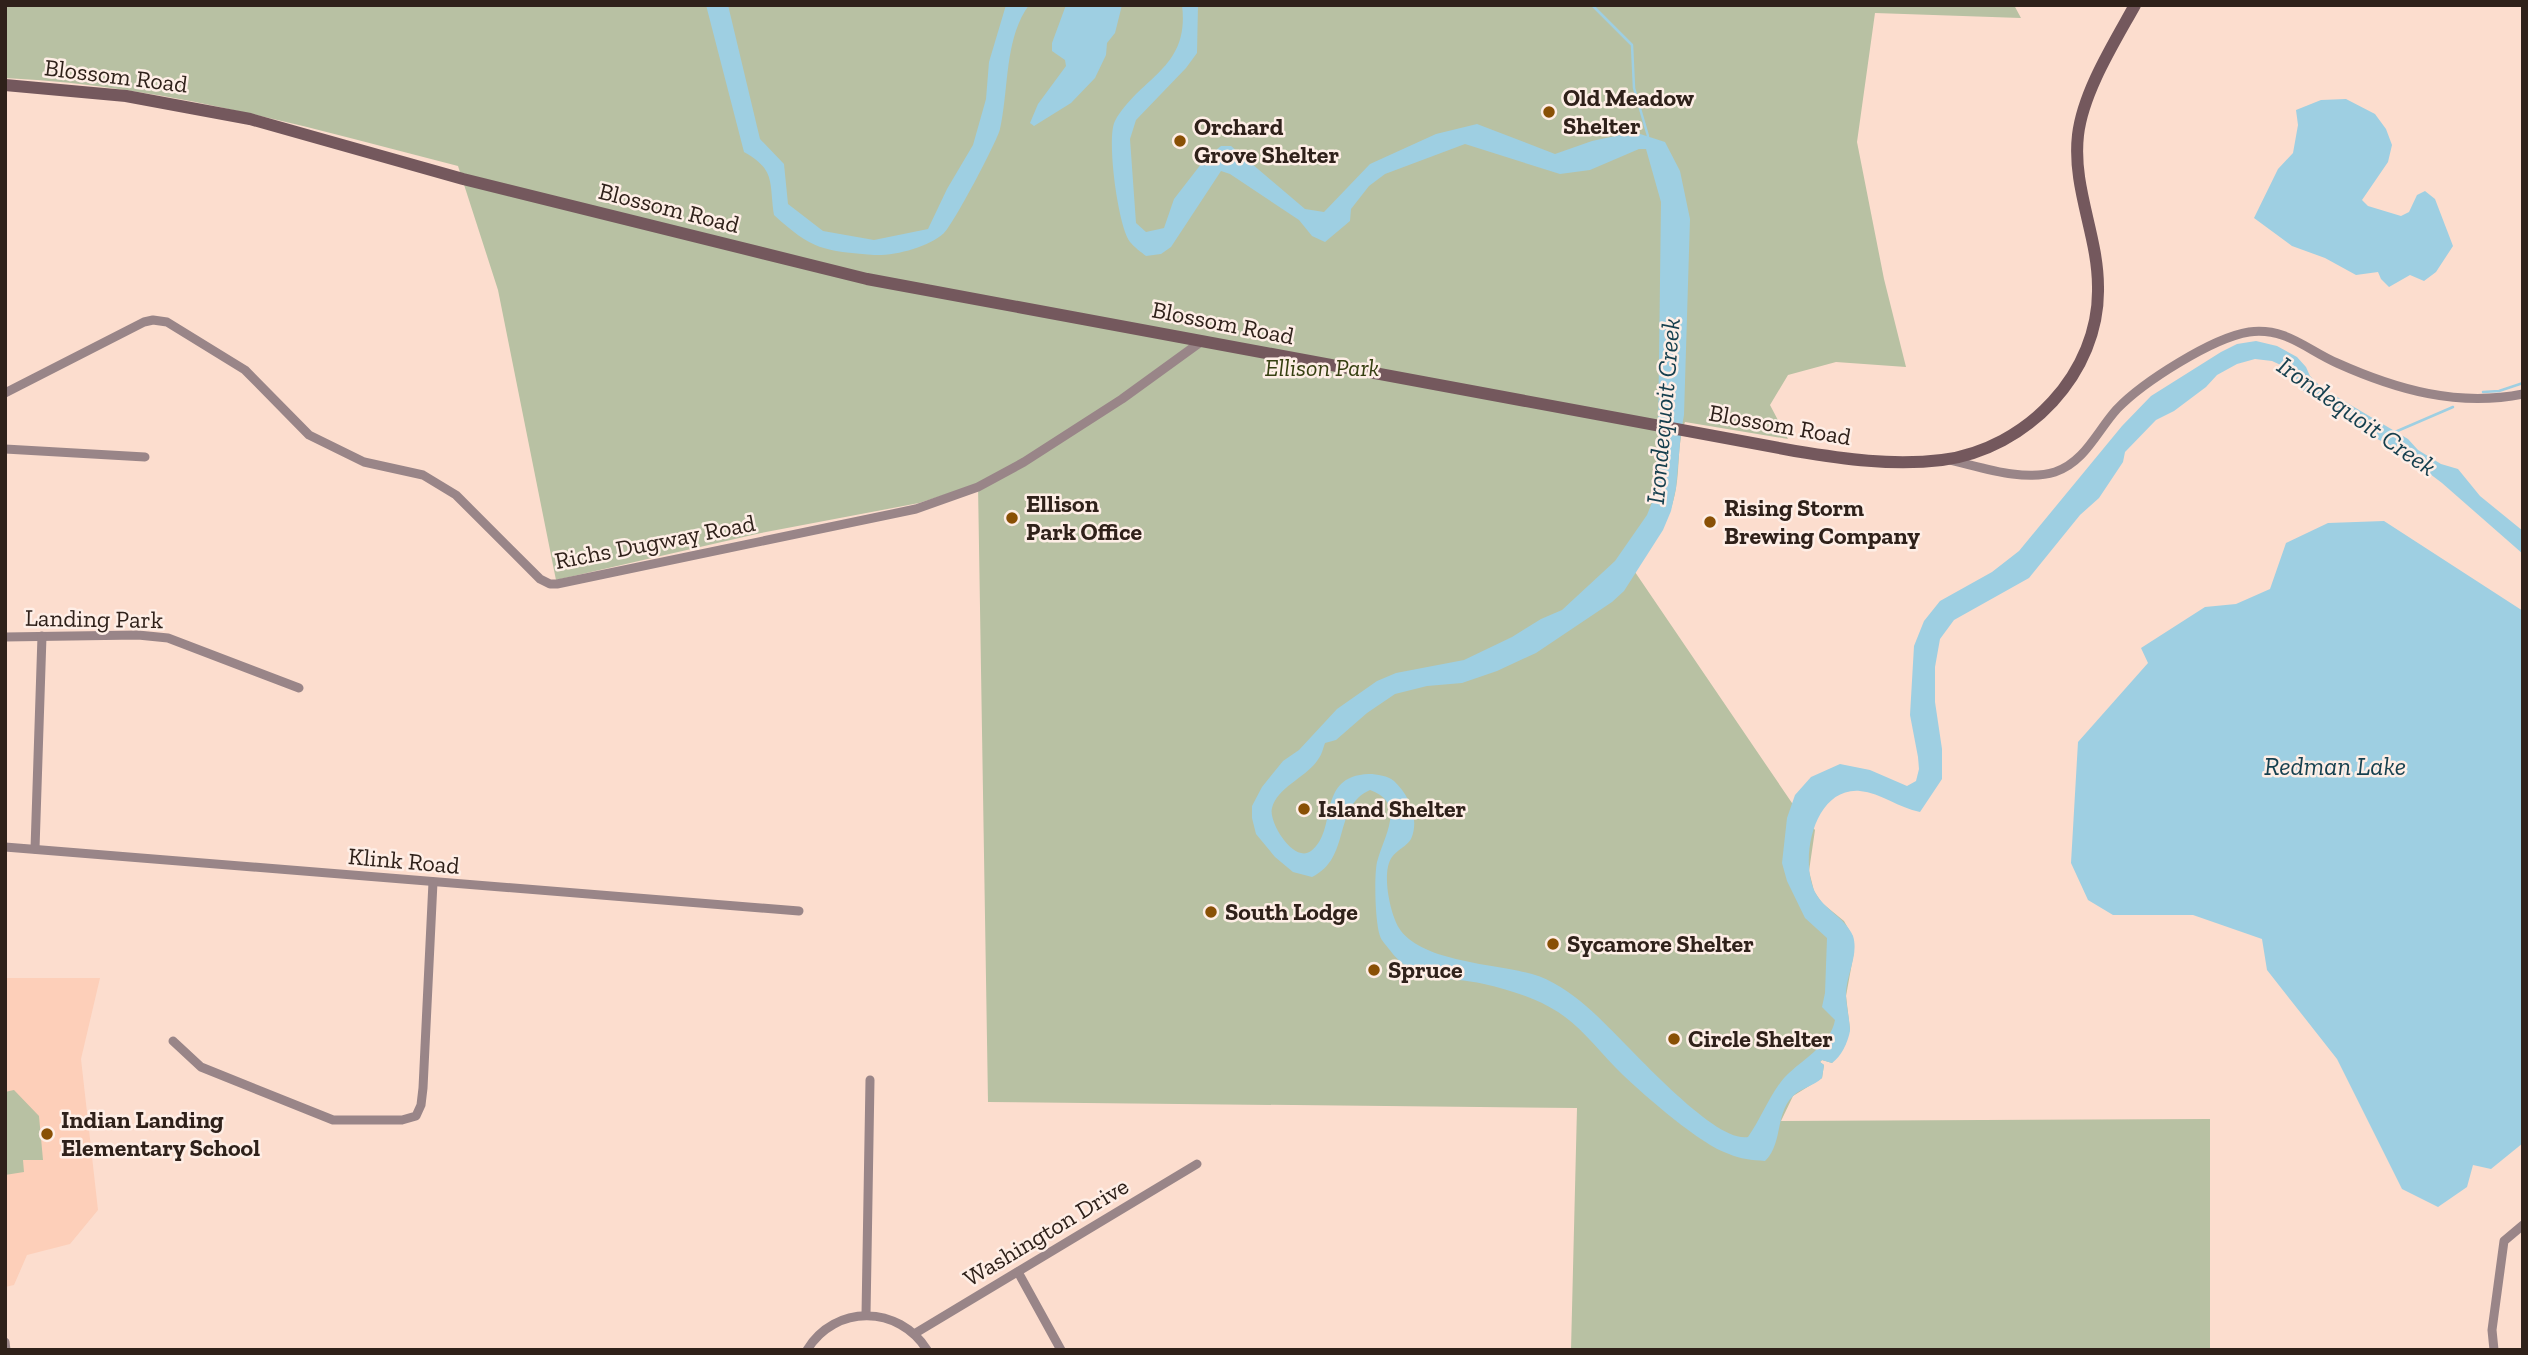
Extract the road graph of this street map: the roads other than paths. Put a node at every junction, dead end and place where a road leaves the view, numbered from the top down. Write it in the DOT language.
graph roads {
  1 [pos="2136,5"];
  2 [pos="5,85"];
  3 [pos="1202,341"];
  4 [pos="5,393"];
  5 [pos="2523,394"];
  6 [pos="5,449"];
  7 [pos="145,457"];
  8 [pos="1945,459"];
  9 [pos="41,636"];
  10 [pos="5,637"];
  11 [pos="299,688"];
  12 [pos="5,847"];
  13 [pos="36,849"];
  14 [pos="433,883"];
  15 [pos="799,911"];
  16 [pos="173,1041"];
  17 [pos="870,1080"];
  18 [pos="1197,1164"];
  19 [pos="2523,1225"];
  20 [pos="1018,1272"];
  21 [pos="866,1315"];
  22 [pos="914,1334"];
  23 [pos="5,1342"];
  24 [pos="6,1350"];
  25 [pos="807,1350"];
  26 [pos="927,1350"];
  27 [pos="1061,1350"];
  28 [pos="2494,1350"];
  1 -- 8 [label="street, Blossom Road"];
  2 -- 3 [label="street, Blossom Road"];
  3 -- 4 [label="street, Richs Dugway Road"];
  3 -- 8 [label="street, Blossom Road"];
  5 -- 8 [label="street"];
  6 -- 7 [label="street"];
  9 -- 10 [label="street, Landing Park"];
  9 -- 11 [label="street, Landing Park"];
  9 -- 13 [label="street"];
  12 -- 13 [label="street, Klink Road"];
  13 -- 14 [label="street, Klink Road"];
  14 -- 15 [label="street, Klink Road"];
  14 -- 16 [label="street"];
  17 -- 21 [label="street"];
  18 -- 20 [label="street, Washington Drive"];
  19 -- 28 [label="street"];
  20 -- 22 [label="street, Washington Drive"];
  20 -- 27 [label="street"];
  21 -- 22 [label="street"];
  21 -- 25 [label="street"];
  22 -- 26 [label="street"];
  23 -- 24 [label="street"];
}
